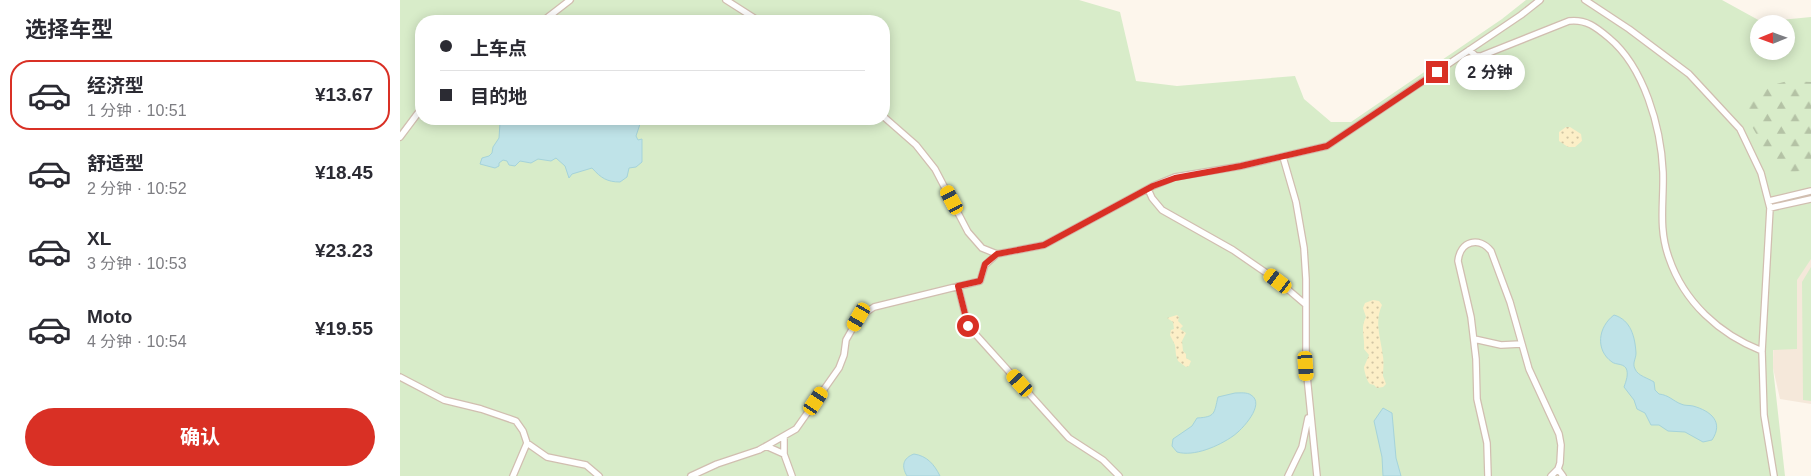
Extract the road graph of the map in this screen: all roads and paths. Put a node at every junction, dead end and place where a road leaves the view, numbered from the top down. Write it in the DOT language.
graph roads {
  1 [pos="570,0"];
  2 [pos="726,0"];
  3 [pos="1540,0"];
  4 [pos="1585,0"];
  5 [pos="551,15"];
  6 [pos="749,15"];
  7 [pos="1469,50"];
  8 [pos="415,117"];
  9 [pos="890,122"];
  10 [pos="400,137"];
  11 [pos="1283,157"];
  12 [pos="1148,188"];
  13 [pos="1811,191"];
  14 [pos="1811,199"];
  15 [pos="1770,200"];
  16 [pos="1770,208"];
  17 [pos="997,254"];
  18 [pos="958,286"];
  19 [pos="1305,304"];
  20 [pos="1474,339"];
  21 [pos="1521,344"];
  22 [pos="1762,351"];
  23 [pos="400,376"];
  24 [pos="1309,409"];
  25 [pos="784,437"];
  26 [pos="527,443"];
  27 [pos="766,446"];
  28 [pos="784,454"];
  29 [pos="1555,474"];
  30 [pos="513,476"];
  31 [pos="599,476"];
  32 [pos="692,476"];
  33 [pos="792,476"];
  34 [pos="1118,476"];
  35 [pos="1288,476"];
  36 [pos="1317,476"];
  37 [pos="1488,476"];
  38 [pos="1563,476"];
  39 [pos="1774,476"];
  1 -- 5 [label="street"];
  2 -- 6 [label="street"];
  3 -- 7 [label="street"];
  4 -- 15 [label="street"];
  7 -- 11 [label="street"];
  7 -- 22 [label="street"];
  8 -- 10 [label="street"];
  9 -- 17 [label="street"];
  11 -- 12 [label="street"];
  11 -- 19 [label="street"];
  12 -- 17 [label="street"];
  12 -- 19 [label="street"];
  13 -- 15 [label="street"];
  14 -- 16 [label="street"];
  15 -- 16 [label="street"];
  16 -- 22 [label="street"];
  17 -- 18 [label="street"];
  18 -- 25 [label="street"];
  18 -- 34 [label="street"];
  19 -- 24 [label="street"];
  20 -- 21 [label="street"];
  20 -- 21 [label="street"];
  20 -- 37 [label="street"];
  21 -- 29 [label="street"];
  22 -- 39 [label="street"];
  23 -- 26 [label="street"];
  24 -- 35 [label="street"];
  24 -- 36 [label="street"];
  25 -- 27 [label="street"];
  25 -- 28 [label="street"];
  26 -- 30 [label="street"];
  26 -- 31 [label="street"];
  27 -- 28 [label="street"];
  27 -- 32 [label="street"];
  28 -- 33 [label="street"];
  29 -- 38 [label="street"];
}
